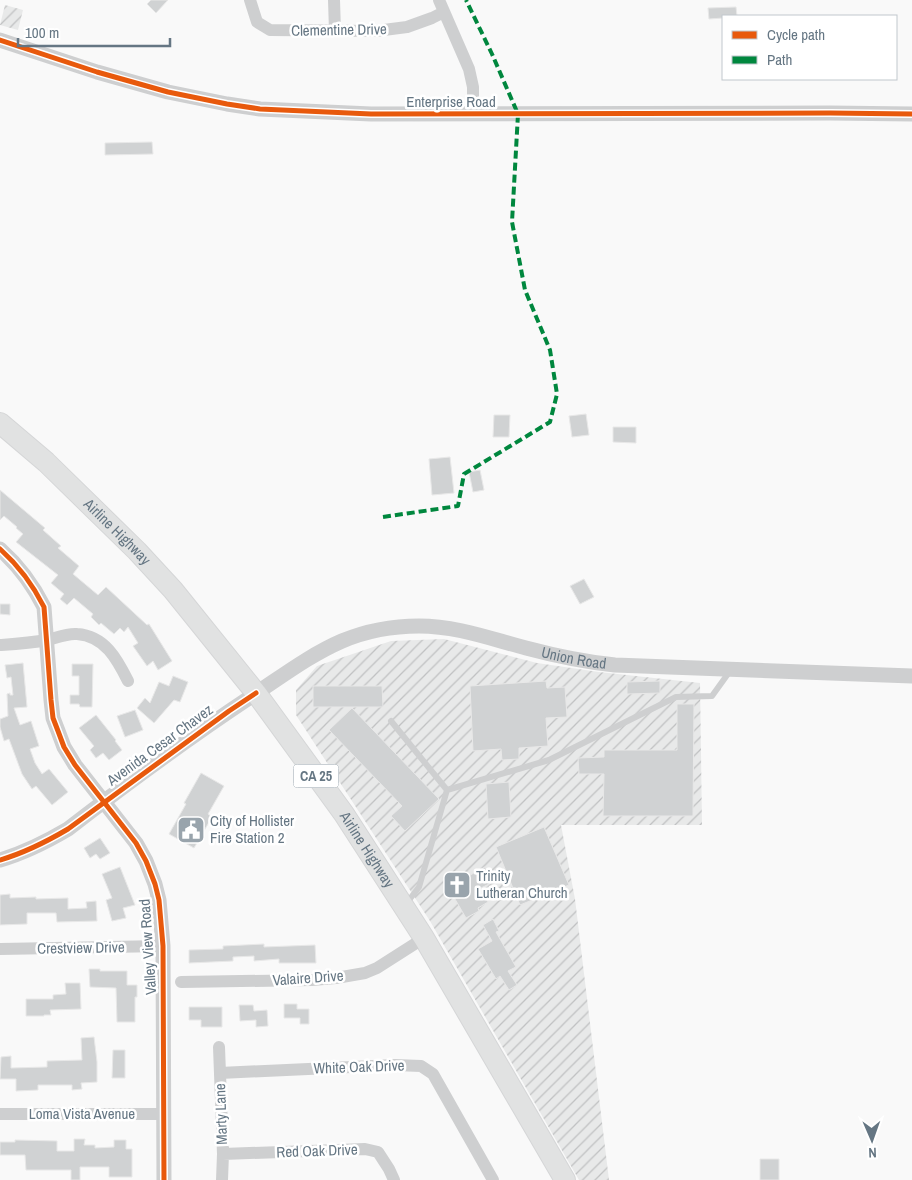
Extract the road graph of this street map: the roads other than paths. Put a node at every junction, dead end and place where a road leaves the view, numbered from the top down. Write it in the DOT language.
graph roads {
  1 [pos="250,0"];
  2 [pos="334,0"];
  3 [pos="441,6"];
  4 [pos="335,31"];
  5 [pos="0,40"];
  6 [pos="473,114"];
  7 [pos="912,114"];
  8 [pos="0,423"];
  9 [pos="0,549"];
  10 [pos="46,640"];
  11 [pos="0,645"];
  12 [pos="732,669"];
  13 [pos="912,676"];
  14 [pos="128,682"];
  15 [pos="256,693"];
  16 [pos="391,721"];
  17 [pos="447,790"];
  18 [pos="103,802"];
  19 [pos="0,860"];
  20 [pos="403,906"];
  21 [pos="424,938"];
  22 [pos="163,946"];
  23 [pos="0,949"];
  24 [pos="181,982"];
  25 [pos="219,1047"];
  26 [pos="220,1073"];
  27 [pos="0,1114"];
  28 [pos="164,1114"];
  29 [pos="223,1154"];
  30 [pos="164,1180"];
  31 [pos="222,1180"];
  32 [pos="394,1180"];
  33 [pos="493,1180"];
  34 [pos="564,1180"];
  1 -- 4 [label="street, Clementine Drive"];
  2 -- 4 [label="street"];
  3 -- 4 [label="street, Clementine Drive"];
  3 -- 6 [label="street"];
  5 -- 6 [label="street, Enterprise Road"];
  6 -- 7 [label="street, Enterprise Road"];
  8 -- 15 [label="main road, Airline Highway / CA 25"];
  9 -- 10 [label="street, Valley View Road"];
  10 -- 11 [label="street"];
  10 -- 14 [label="street"];
  10 -- 18 [label="street, Valley View Road"];
  12 -- 13 [label="street, Union Road"];
  12 -- 15 [label="street, Union Road"];
  12 -- 17 [label="lane"];
  15 -- 18 [label="street, Avenida Cesar Chavez"];
  15 -- 20 [label="main road, Airline Highway / CA 25"];
  16 -- 17 [label="lane"];
  17 -- 20 [label="lane"];
  18 -- 19 [label="street, Avenida Cesar Chavez"];
  18 -- 22 [label="street, Valley View Road"];
  20 -- 21 [label="main road, Airline Highway / CA 25"];
  21 -- 24 [label="street, Valaire Drive"];
  21 -- 34 [label="main road, Airline Highway / CA 25"];
  22 -- 23 [label="street, Crestview Drive"];
  22 -- 28 [label="street, Valley View Road"];
  25 -- 26 [label="street, Marty Lane"];
  26 -- 29 [label="street, Marty Lane"];
  26 -- 33 [label="street, White Oak Drive"];
  27 -- 28 [label="street, Loma Vista Avenue"];
  28 -- 30 [label="street, Valley View Road"];
  29 -- 31 [label="street, Marty Lane"];
  29 -- 32 [label="street, Red Oak Drive"];
}
